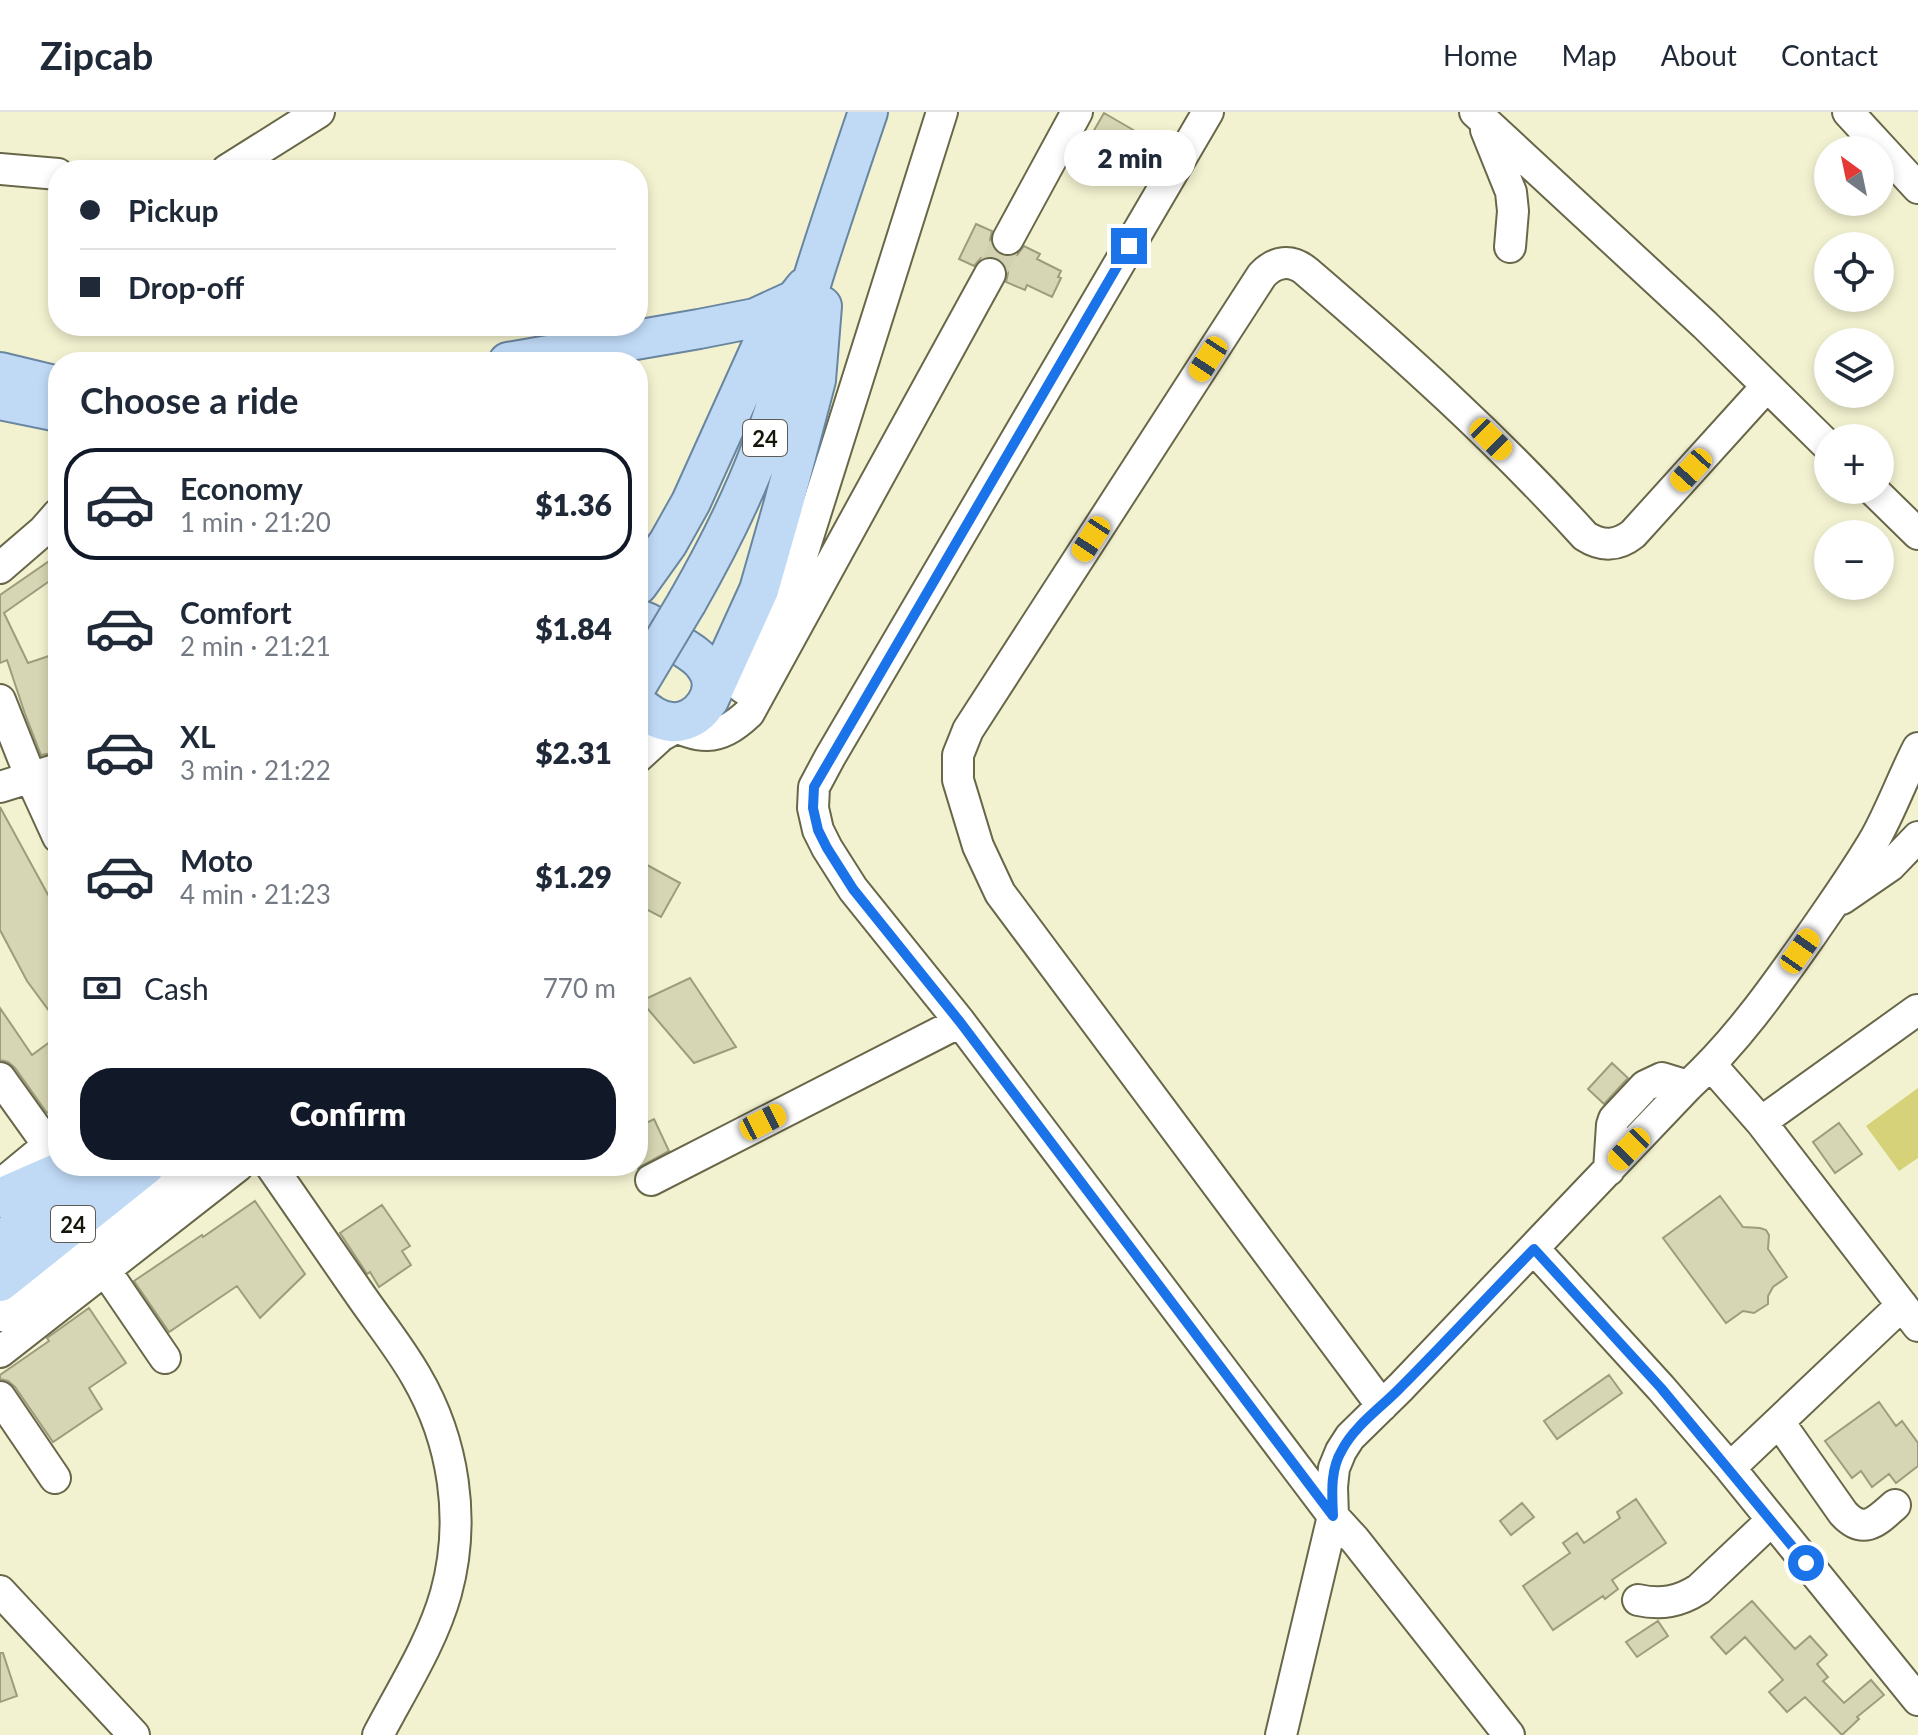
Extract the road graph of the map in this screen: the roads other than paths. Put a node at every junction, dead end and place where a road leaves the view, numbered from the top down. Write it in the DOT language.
graph roads {
  1 [pos="319,112"];
  2 [pos="868,112"];
  3 [pos="942,112"];
  4 [pos="1077,112"];
  5 [pos="1208,112"];
  6 [pos="1848,112"];
  7 [pos="1478,114"];
  8 [pos="243,160"];
  9 [pos="0,169"];
  10 [pos="48,173"];
  11 [pos="1918,188"];
  12 [pos="834,215"];
  13 [pos="1008,239"];
  14 [pos="1510,247"];
  15 [pos="818,263"];
  16 [pos="990,274"];
  17 [pos="792,301"];
  18 [pos="564,352"];
  19 [pos="0,372"];
  20 [pos="48,384"];
  21 [pos="1767,386"];
  22 [pos="0,400"];
  23 [pos="48,410"];
  24 [pos="1814,432"];
  25 [pos="1887,504"];
  26 [pos="48,525"];
  27 [pos="1918,534"];
  28 [pos="0,568"];
  29 [pos="648,571"];
  30 [pos="648,623"];
  31 [pos="648,667"];
  32 [pos="700,699"];
  33 [pos="0,700"];
  34 [pos="648,748"];
  35 [pos="1918,748"];
  36 [pos="44,773"];
  37 [pos="0,787"];
  38 [pos="1918,837"];
  39 [pos="1831,907"];
  40 [pos="1917,1010"];
  41 [pos="960,1022"];
  42 [pos="1711,1065"];
  43 [pos="0,1078"];
  44 [pos="1761,1122"];
  45 [pos="48,1135"];
  46 [pos="48,1156"];
  47 [pos="48,1159"];
  48 [pos="85,1176"];
  49 [pos="135,1176"];
  50 [pos="143,1176"];
  51 [pos="177,1176"];
  52 [pos="225,1176"];
  53 [pos="278,1176"];
  54 [pos="651,1180"];
  55 [pos="0,1185"];
  56 [pos="0,1198"];
  57 [pos="124,1217"];
  58 [pos="0,1243"];
  59 [pos="1534,1249"];
  60 [pos="105,1270"];
  61 [pos="0,1282"];
  62 [pos="0,1316"];
  63 [pos="1910,1316"];
  64 [pos="0,1352"];
  65 [pos="165,1358"];
  66 [pos="0,1397"];
  67 [pos="1382,1406"];
  68 [pos="1779,1422"];
  69 [pos="1730,1468"];
  70 [pos="55,1478"];
  71 [pos="1895,1505"];
  72 [pos="1333,1516"];
  73 [pos="1772,1520"];
  74 [pos="0,1591"];
  75 [pos="1638,1600"];
  76 [pos="1918,1700"];
  77 [pos="134,1735"];
  78 [pos="378,1735"];
  79 [pos="1281,1735"];
  80 [pos="1509,1735"];
  1 -- 8 [label="street"];
  2 -- 12 [label="main road, 24"];
  3 -- 32 [label="street"];
  4 -- 13 [label="street"];
  5 -- 41 [label="street"];
  6 -- 11 [label="street"];
  7 -- 14 [label="street"];
  7 -- 21 [label="street"];
  9 -- 10 [label="street"];
  12 -- 15 [label="main road, 24"];
  12 -- 32 [label="main road"];
  15 -- 17 [label="main road"];
  15 -- 31 [label="main road, 24, bridge"];
  16 -- 32 [label="street"];
  17 -- 18 [label="main road"];
  17 -- 29 [label="main road"];
  19 -- 20 [label="main road"];
  21 -- 24 [label="street"];
  21 -- 67 [label="street"];
  22 -- 23 [label="main road"];
  25 -- 27 [label="street"];
  26 -- 28 [label="street"];
  30 -- 32 [label="main road"];
  32 -- 34 [label="street"];
  33 -- 36 [label="street"];
  35 -- 39 [label="street"];
  36 -- 37 [label="street"];
  38 -- 39 [label="street"];
  39 -- 42 [label="street"];
  40 -- 44 [label="street"];
  41 -- 54 [label="street"];
  41 -- 72 [label="street"];
  42 -- 44 [label="street"];
  42 -- 59 [label="street"];
  43 -- 45 [label="street"];
  44 -- 63 [label="street"];
  46 -- 55 [label="street"];
  47 -- 56 [label="main road"];
  48 -- 58 [label="main road, 24"];
  49 -- 61 [label="main road, 24"];
  50 -- 57 [label="main road"];
  51 -- 57 [label="street"];
  52 -- 60 [label="street"];
  53 -- 78 [label="street"];
  57 -- 62 [label="street"];
  59 -- 67 [label="street"];
  59 -- 69 [label="street"];
  60 -- 64 [label="street"];
  60 -- 65 [label="street"];
  63 -- 68 [label="street"];
  66 -- 70 [label="street"];
  67 -- 72 [label="street"];
  68 -- 69 [label="street"];
  68 -- 71 [label="street"];
  69 -- 73 [label="street"];
  72 -- 79 [label="street"];
  72 -- 80 [label="street"];
  73 -- 75 [label="street"];
  73 -- 76 [label="street"];
  74 -- 77 [label="street"];
}
